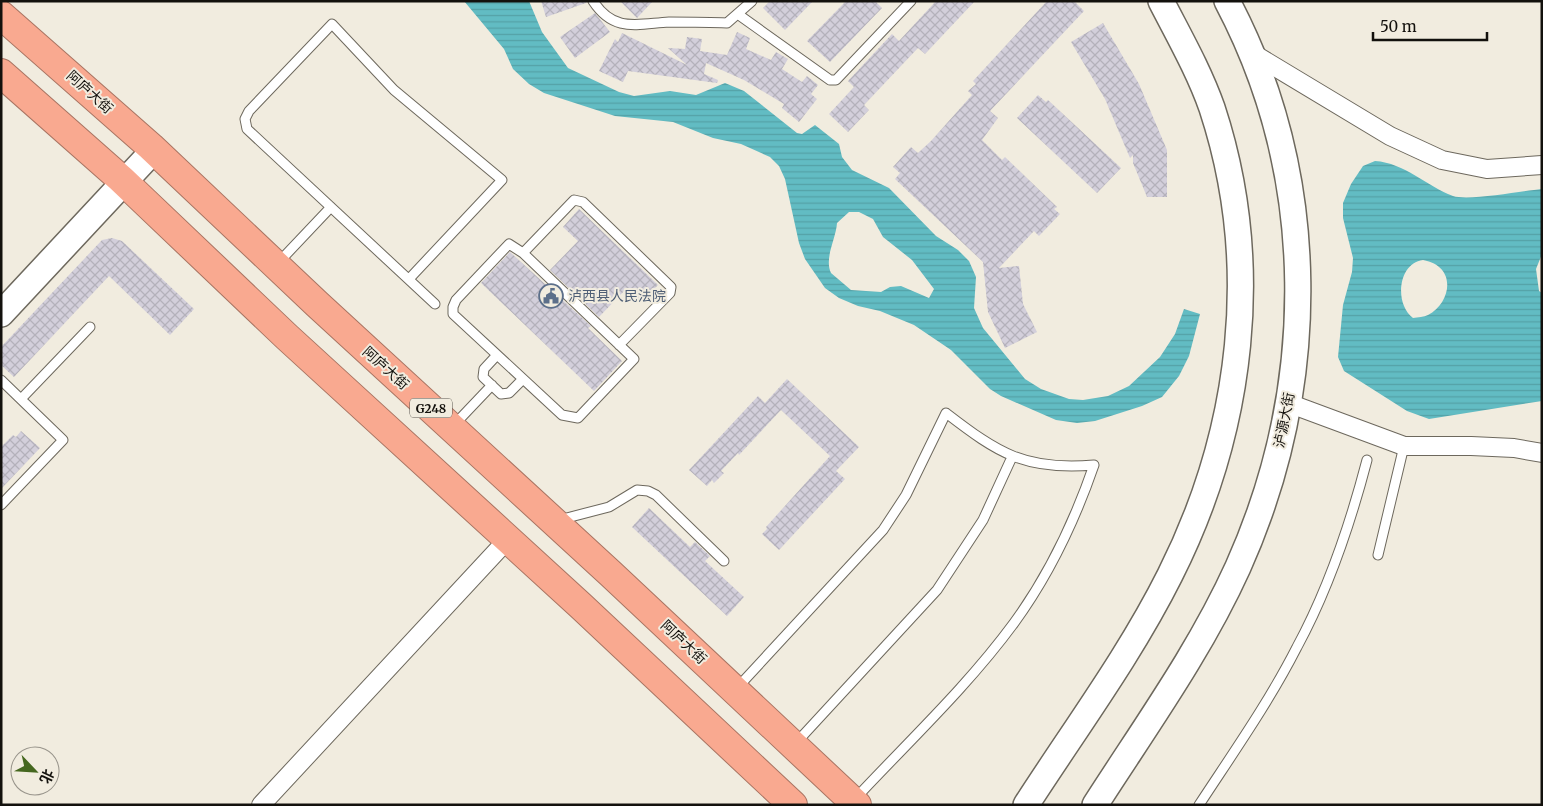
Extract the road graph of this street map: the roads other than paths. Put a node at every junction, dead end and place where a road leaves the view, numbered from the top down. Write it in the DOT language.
graph roads {
  1 [pos="593,1"];
  2 [pos="752,1"];
  3 [pos="911,1"];
  4 [pos="1161,1"];
  5 [pos="1227,1"];
  6 [pos="1,15"];
  7 [pos="739,15"];
  8 [pos="1252,53"];
  9 [pos="1,73"];
  10 [pos="154,150"];
  11 [pos="1542,165"];
  12 [pos="124,182"];
  13 [pos="331,207"];
  14 [pos="523,253"];
  15 [pos="276,264"];
  16 [pos="409,279"];
  17 [pos="435,304"];
  18 [pos="1,314"];
  19 [pos="90,327"];
  20 [pos="619,346"];
  21 [pos="497,355"];
  22 [pos="522,378"];
  23 [pos="1,380"];
  24 [pos="492,385"];
  25 [pos="21,399"];
  26 [pos="1288,403"];
  27 [pos="452,428"];
  28 [pos="1404,446"];
  29 [pos="1542,453"];
  30 [pos="1012,457"];
  31 [pos="1367,460"];
  32 [pos="1,505"];
  33 [pos="554,521"];
  34 [pos="508,539"];
  35 [pos="1378,555"];
  36 [pos="724,561"];
  37 [pos="735,690"];
  38 [pos="794,745"];
  39 [pos="855,803"];
  40 [pos="261,805"];
  41 [pos="793,805"];
  42 [pos="1026,805"];
  43 [pos="1095,805"];
  44 [pos="1199,805"];
  1 -- 7 [label="lane"];
  2 -- 7 [label="lane"];
  3 -- 7 [label="lane"];
  4 -- 42 [label="main road"];
  5 -- 8 [label="main road, 泸源大街"];
  6 -- 10 [label="highway, 阿庐大街 / G248"];
  8 -- 11 [label="street"];
  8 -- 26 [label="main road, 泸源大街"];
  9 -- 12 [label="highway"];
  10 -- 12 [label="main road"];
  10 -- 15 [label="highway, 阿庐大街 / G248"];
  12 -- 18 [label="main road"];
  12 -- 34 [label="highway"];
  13 -- 15 [label="lane"];
  13 -- 16 [label="lane"];
  13 -- 16 [label="lane"];
  14 -- 20 [label="lane"];
  14 -- 20 [label="lane"];
  14 -- 21 [label="lane"];
  15 -- 27 [label="highway, 阿庐大街 / G248"];
  16 -- 17 [label="lane"];
  19 -- 25 [label="lane"];
  20 -- 22 [label="lane"];
  21 -- 22 [label="lane"];
  21 -- 24 [label="lane"];
  22 -- 24 [label="lane"];
  23 -- 25 [label="lane"];
  24 -- 27 [label="lane"];
  25 -- 32 [label="lane"];
  26 -- 28 [label="street"];
  26 -- 43 [label="main road, 泸源大街"];
  27 -- 33 [label="highway, 阿庐大街 / G248"];
  28 -- 29 [label="street"];
  28 -- 35 [label="lane"];
  30 -- 37 [label="lane"];
  30 -- 38 [label="lane"];
  30 -- 39 [label="lane"];
  31 -- 44 [label="lane"];
  33 -- 36 [label="lane"];
  33 -- 37 [label="highway, 阿庐大街 / G248"];
  34 -- 40 [label="street"];
  34 -- 41 [label="highway"];
  37 -- 38 [label="highway, 阿庐大街 / G248"];
  38 -- 39 [label="highway, 阿庐大街 / G248"];
}
